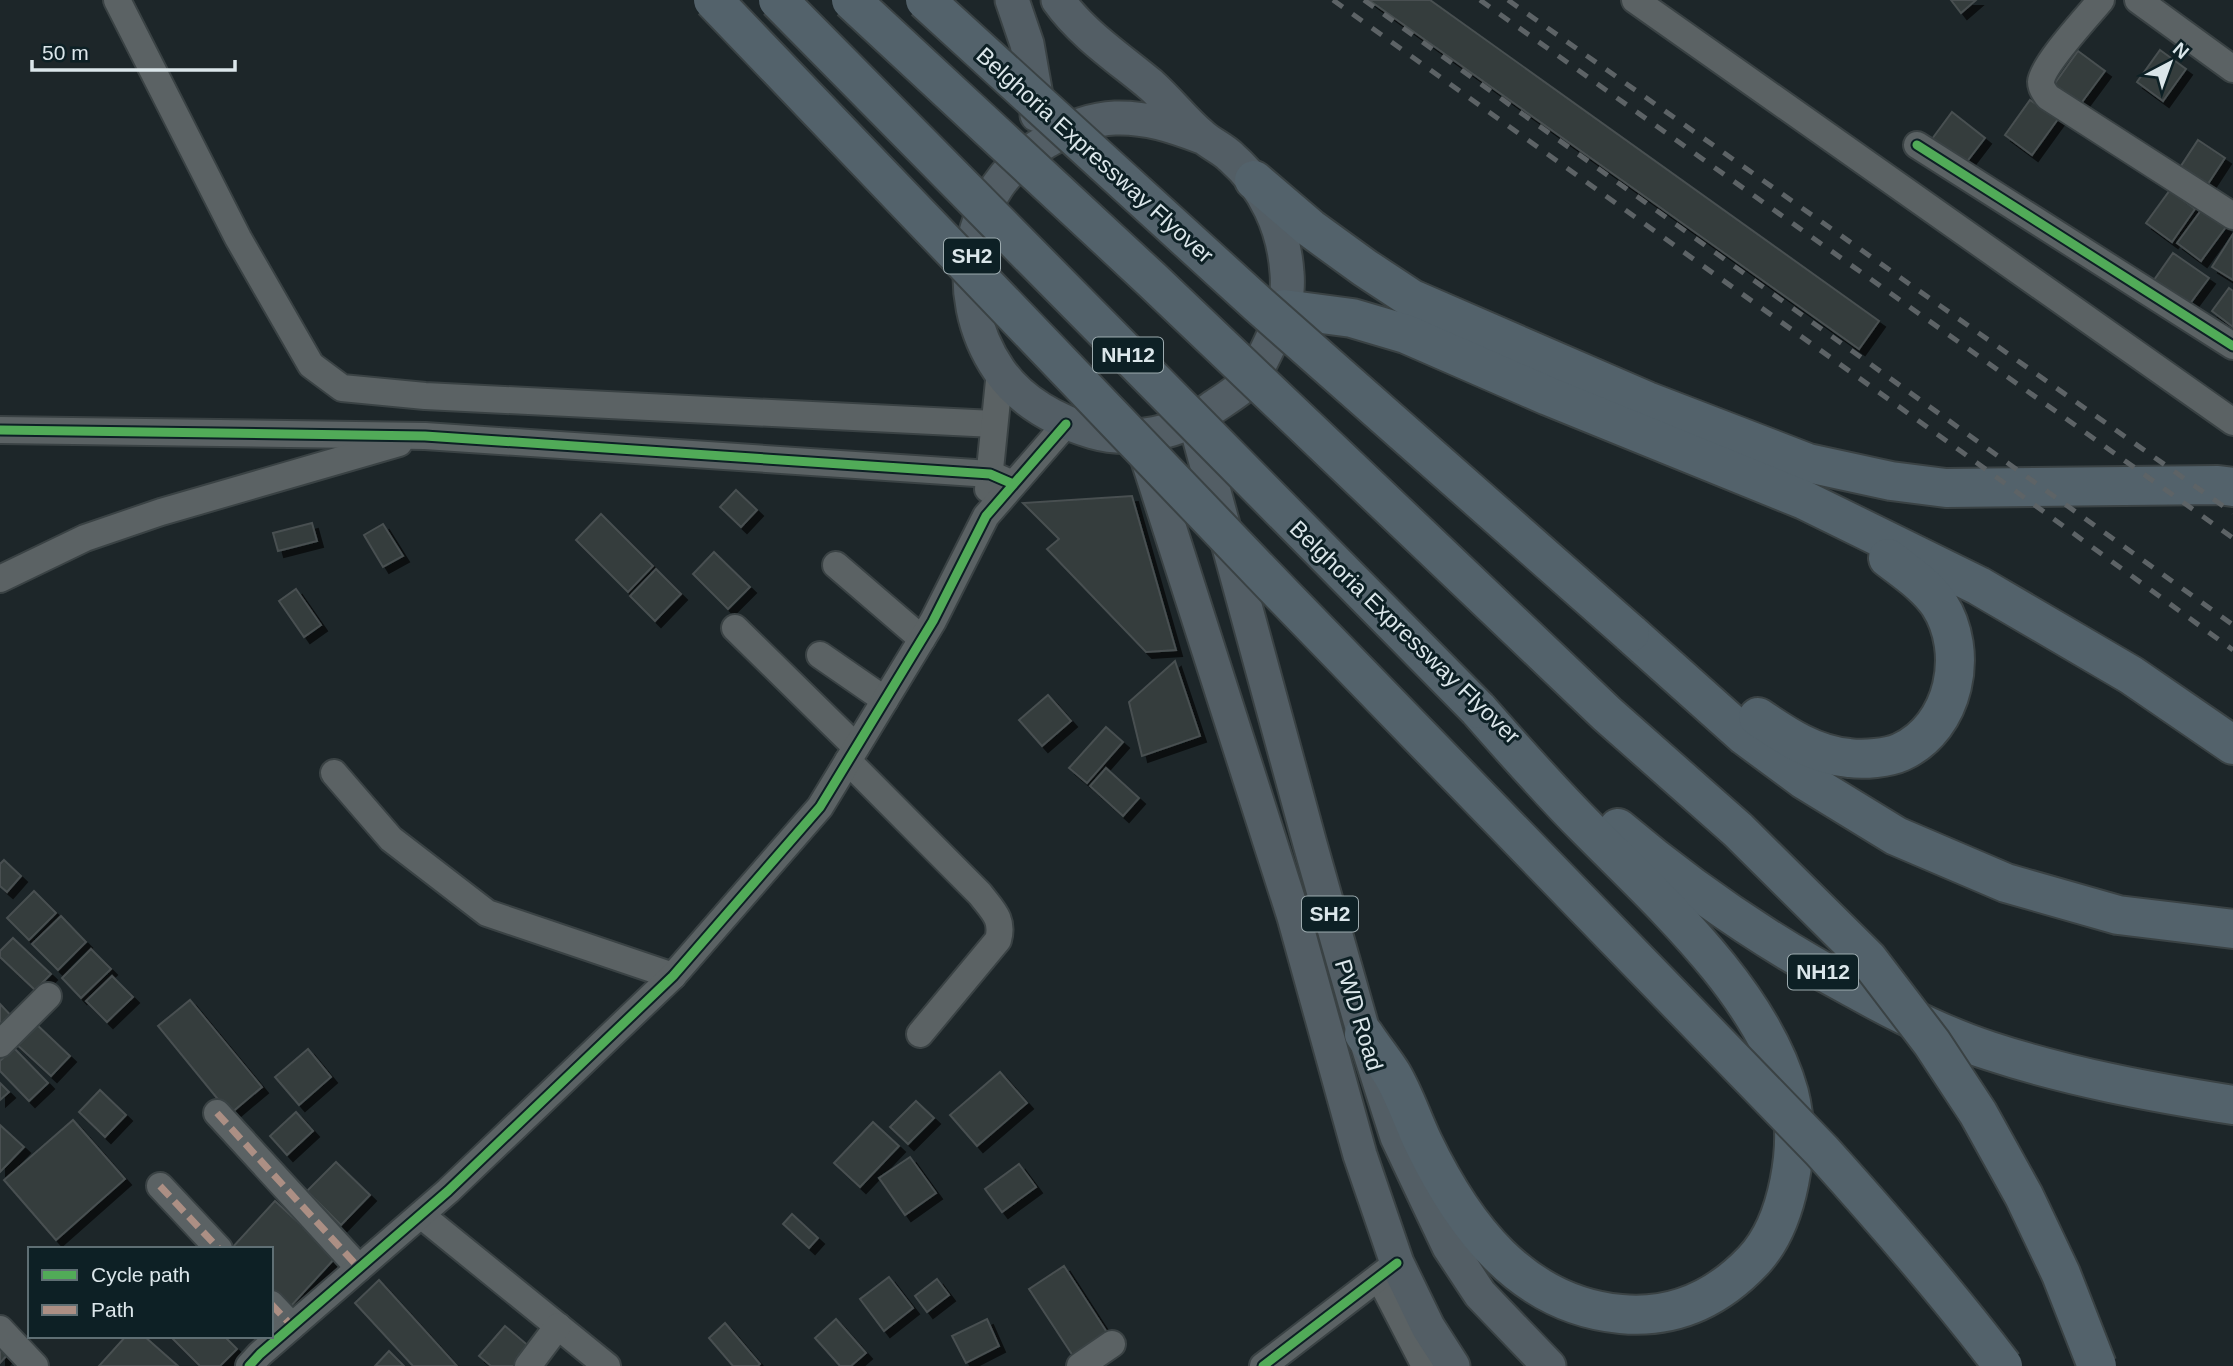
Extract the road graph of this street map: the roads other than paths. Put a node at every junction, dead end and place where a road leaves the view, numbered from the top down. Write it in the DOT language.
graph roads {
  1 [pos="117,0"];
  2 [pos="713,0"];
  3 [pos="778,0"];
  4 [pos="851,0"];
  5 [pos="925,0"];
  6 [pos="1012,0"];
  7 [pos="1058,0"];
  8 [pos="1634,0"];
  9 [pos="2101,0"];
  10 [pos="2143,1"];
  11 [pos="2233,69"];
  12 [pos="1202,137"];
  13 [pos="1917,145"];
  14 [pos="1029,151"];
  15 [pos="1254,180"];
  16 [pos="2233,216"];
  17 [pos="1284,309"];
  18 [pos="2233,346"];
  19 [pos="1000,371"];
  20 [pos="1195,422"];
  21 [pos="2233,422"];
  22 [pos="995,424"];
  23 [pos="1066,424"];
  24 [pos="0,430"];
  25 [pos="425,436"];
  26 [pos="1140,436"];
  27 [pos="1002,479"];
  28 [pos="2233,487"];
  29 [pos="1804,500"];
  30 [pos="836,565"];
  31 [pos="0,579"];
  32 [pos="735,628"];
  33 [pos="1630,633"];
  34 [pos="922,639"];
  35 [pos="820,655"];
  36 [pos="885,701"];
  37 [pos="1478,709"];
  38 [pos="2233,745"];
  39 [pos="852,754"];
  40 [pos="334,773"];
  41 [pos="2233,929"];
  42 [pos="673,976"];
  43 [pos="48,996"];
  44 [pos="920,1034"];
  45 [pos="1364,1034"];
  46 [pos="0,1044"];
  47 [pos="2233,1105"];
  48 [pos="217,1113"];
  49 [pos="160,1186"];
  50 [pos="421,1215"];
  51 [pos="217,1247"];
  52 [pos="359,1268"];
  53 [pos="1388,1270"];
  54 [pos="273,1306"];
  55 [pos="292,1326"];
  56 [pos="558,1326"];
  57 [pos="0,1329"];
  58 [pos="1112,1344"];
  59 [pos="35,1366"];
  60 [pos="249,1366"];
  61 [pos="528,1366"];
  62 [pos="607,1366"];
  63 [pos="1080,1366"];
  64 [pos="1263,1366"];
  65 [pos="1425,1366"];
  66 [pos="1452,1366"];
  67 [pos="1549,1366"];
  68 [pos="2003,1366"];
  69 [pos="2097,1366"];
  1 -- 22 [label="street"];
  2 -- 68 [label="highway, bridge"];
  3 -- 37 [label="highway, Belghoria Expressway Flyover / NH12, bridge"];
  4 -- 69 [label="highway, bridge"];
  5 -- 33 [label="highway, Belghoria Expressway Flyover, bridge"];
  6 -- 14 [label="main road"];
  7 -- 12 [label="main road, SH2"];
  8 -- 21 [label="street"];
  9 -- 16 [label="street"];
  10 -- 11 [label="street"];
  12 -- 14 [label="main road, SH2"];
  12 -- 15 [label="main road, SH2"];
  13 -- 18 [label="street"];
  14 -- 19 [label="main road, SH2"];
  15 -- 17 [label="main road, SH2"];
  15 -- 28 [label="highway"];
  17 -- 20 [label="main road, SH2"];
  17 -- 29 [label="highway"];
  19 -- 22 [label="street"];
  19 -- 23 [label="main road, SH2"];
  20 -- 26 [label="main road, SH2"];
  20 -- 45 [label="main road, PWD Road / SH2"];
  22 -- 27 [label="street"];
  23 -- 26 [label="main road, SH2"];
  23 -- 27 [label="street"];
  24 -- 25 [label="street"];
  25 -- 27 [label="street"];
  25 -- 31 [label="street"];
  26 -- 53 [label="main road, PWD Road / SH2"];
  27 -- 34 [label="street"];
  29 -- 33 [label="highway"];
  29 -- 38 [label="highway"];
  30 -- 34 [label="street"];
  32 -- 39 [label="street"];
  33 -- 41 [label="highway, Belghoria Expressway Flyover"];
  34 -- 36 [label="street"];
  35 -- 36 [label="street"];
  36 -- 39 [label="street"];
  37 -- 45 [label="highway"];
  37 -- 47 [label="highway, Belghoria Expressway Flyover / NH12"];
  39 -- 42 [label="street"];
  39 -- 44 [label="street"];
  40 -- 42 [label="street"];
  42 -- 50 [label="street"];
  43 -- 46 [label="street"];
  45 -- 67 [label="main road, PWD Road / SH2"];
  48 -- 52 [label="street"];
  49 -- 51 [label="street"];
  50 -- 52 [label="street"];
  50 -- 56 [label="street"];
  52 -- 55 [label="street"];
  53 -- 64 [label="street"];
  53 -- 65 [label="street"];
  53 -- 66 [label="main road, PWD Road / SH2"];
  54 -- 55 [label="street"];
  55 -- 60 [label="street"];
  56 -- 61 [label="street"];
  56 -- 62 [label="street"];
  57 -- 59 [label="street"];
  58 -- 63 [label="street"];
}
